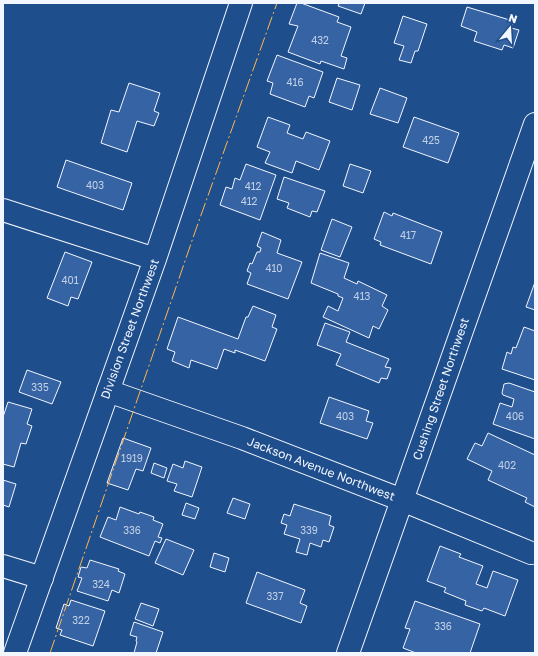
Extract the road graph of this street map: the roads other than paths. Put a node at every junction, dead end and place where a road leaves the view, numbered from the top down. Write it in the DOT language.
graph roads {
  1 [pos="241,3"];
  2 [pos="535,124"];
  3 [pos="3,210"];
  4 [pos="155,259"];
  5 [pos="108,391"];
  6 [pos="402,500"];
  7 [pos="531,553"];
  8 [pos="3,566"];
  9 [pos="42,578"];
  10 [pos="15,653"];
  11 [pos="348,653"];
  1 -- 4 [label="street, Division Street Northwest"];
  2 -- 6 [label="street, Cushing Street Northwest"];
  3 -- 4 [label="street"];
  4 -- 5 [label="street, Division Street Northwest"];
  5 -- 6 [label="street, Jackson Avenue Northwest"];
  5 -- 9 [label="street, Division Street Northwest"];
  6 -- 7 [label="street, Jackson Avenue Northwest"];
  6 -- 11 [label="street, Cushing Street Northwest"];
  8 -- 9 [label="street"];
  9 -- 10 [label="street, Division Street Northwest"];
}
